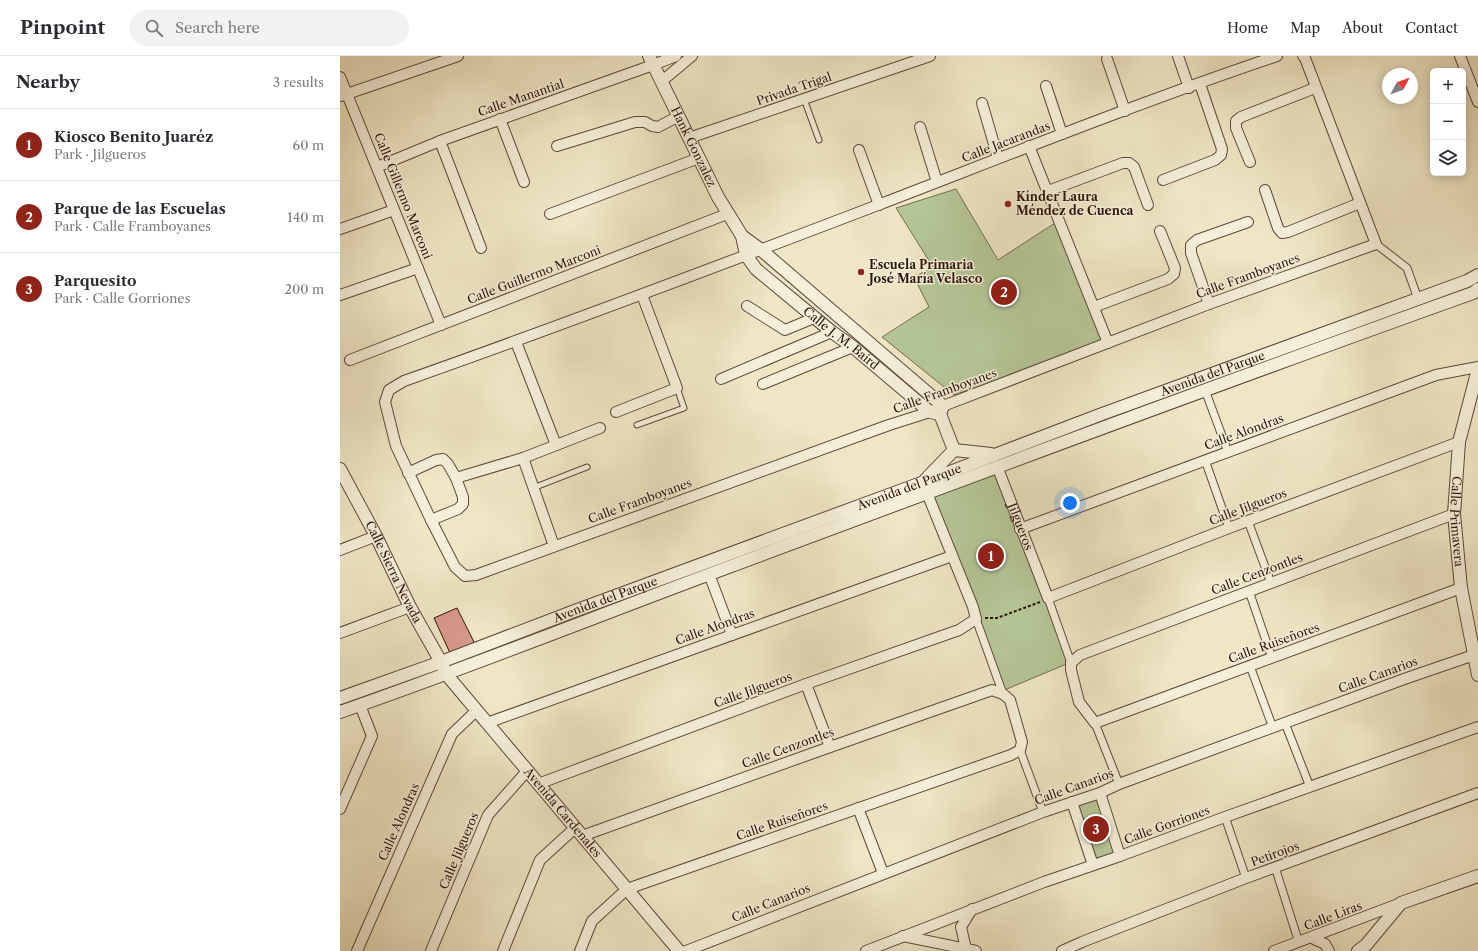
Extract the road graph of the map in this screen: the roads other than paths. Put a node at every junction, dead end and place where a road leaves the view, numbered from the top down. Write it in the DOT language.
graph roads {
  1 [pos="458,56"];
  2 [pos="676,56"];
  3 [pos="692,56"];
  4 [pos="930,56"];
  5 [pos="1178,56"];
  6 [pos="1277,56"];
  7 [pos="1303,56"];
  8 [pos="1460,56"];
  9 [pos="1107,59"];
  10 [pos="1249,60"];
  11 [pos="651,61"];
  12 [pos="340,78"];
  13 [pos="662,81"];
  14 [pos="1200,84"];
  15 [pos="1046,86"];
  16 [pos="1189,88"];
  17 [pos="1315,88"];
  18 [pos="343,95"];
  19 [pos="804,99"];
  20 [pos="1478,102"];
  21 [pos="982,103"];
  22 [pos="1125,111"];
  23 [pos="678,116"];
  24 [pos="500,119"];
  25 [pos="920,128"];
  26 [pos="1062,134"];
  27 [pos="689,138"];
  28 [pos="819,140"];
  29 [pos="440,141"];
  30 [pos="558,146"];
  31 [pos="1029,146"];
  32 [pos="859,150"];
  33 [pos="699,158"];
  34 [pos="998,158"];
  35 [pos="1250,162"];
  36 [pos="376,167"];
  37 [pos="1163,180"];
  38 [pos="524,182"];
  39 [pos="937,182"];
  40 [pos="1265,190"];
  41 [pos="1048,191"];
  42 [pos="1360,203"];
  43 [pos="879,205"];
  44 [pos="1148,205"];
  45 [pos="394,210"];
  46 [pos="550,214"];
  47 [pos="727,214"];
  48 [pos="1248,222"];
  49 [pos="340,229"];
  50 [pos="1160,231"];
  51 [pos="742,236"];
  52 [pos="1376,244"];
  53 [pos="482,248"];
  54 [pos="760,249"];
  55 [pos="746,255"];
  56 [pos="418,268"];
  57 [pos="1478,275"];
  58 [pos="1478,289"];
  59 [pos="340,295"];
  60 [pos="642,295"];
  61 [pos="1418,299"];
  62 [pos="1209,304"];
  63 [pos="747,306"];
  64 [pos="1094,307"];
  65 [pos="814,318"];
  66 [pos="441,325"];
  67 [pos="832,332"];
  68 [pos="516,342"];
  69 [pos="1108,343"];
  70 [pos="853,347"];
  71 [pos="350,360"];
  72 [pos="1478,368"];
  73 [pos="721,380"];
  74 [pos="764,384"];
  75 [pos="677,388"];
  76 [pos="1205,390"];
  77 [pos="937,411"];
  78 [pos="616,412"];
  79 [pos="637,425"];
  80 [pos="600,428"];
  81 [pos="1459,442"];
  82 [pos="556,445"];
  83 [pos="954,450"];
  84 [pos="1228,452"];
  85 [pos="523,458"];
  86 [pos="995,460"];
  87 [pos="1205,460"];
  88 [pos="587,467"];
  89 [pos="340,470"];
  90 [pos="408,473"];
  91 [pos="456,478"];
  92 [pos="343,483"];
  93 [pos="533,488"];
  94 [pos="926,488"];
  95 [pos="1454,514"];
  96 [pos="431,520"];
  97 [pos="1248,521"];
  98 [pos="1229,528"];
  99 [pos="1020,529"];
  100 [pos="376,536"];
  101 [pos="554,546"];
  102 [pos="340,550"];
  103 [pos="952,556"];
  104 [pos="709,574"];
  105 [pos="1271,583"];
  106 [pos="1461,588"];
  107 [pos="1249,591"];
  108 [pos="1048,598"];
  109 [pos="410,607"];
  110 [pos="976,619"];
  111 [pos="340,633"];
  112 [pos="732,635"];
  113 [pos="1474,656"];
  114 [pos="1272,658"];
  115 [pos="441,662"];
  116 [pos="1071,663"];
  117 [pos="1250,666"];
  118 [pos="446,674"];
  119 [pos="1478,675"];
  120 [pos="806,684"];
  121 [pos="1003,694"];
  122 [pos="340,698"];
  123 [pos="360,705"];
  124 [pos="476,711"];
  125 [pos="340,712"];
  126 [pos="487,723"];
  127 [pos="1095,723"];
  128 [pos="1285,723"];
  129 [pos="1478,727"];
  130 [pos="1273,728"];
  131 [pos="830,747"];
  132 [pos="1020,750"];
  133 [pos="527,770"];
  134 [pos="538,784"];
  135 [pos="1118,784"];
  136 [pos="1310,787"];
  137 [pos="1100,793"];
  138 [pos="1478,793"];
  139 [pos="1072,802"];
  140 [pos="858,808"];
  141 [pos="340,809"];
  142 [pos="1044,812"];
  143 [pos="1225,817"];
  144 [pos="579,832"];
  145 [pos="1120,856"];
  146 [pos="1093,865"];
  147 [pos="1275,867"];
  148 [pos="883,873"];
  149 [pos="1478,876"];
  150 [pos="1246,878"];
  151 [pos="627,889"];
  152 [pos="1402,903"];
  153 [pos="972,909"];
  154 [pos="903,936"];
  155 [pos="1312,938"];
  156 [pos="1082,942"];
  157 [pos="1299,943"];
  158 [pos="677,950"];
  159 [pos="971,950"];
  160 [pos="357,951"];
  161 [pos="431,951"];
  162 [pos="503,951"];
  163 [pos="580,951"];
  164 [pos="866,951"];
  165 [pos="1062,951"];
  166 [pos="1074,951"];
  167 [pos="1274,951"];
  168 [pos="1328,951"];
  169 [pos="1358,951"];
  1 -- 18 [label="street"];
  2 -- 11 [label="street, Calle Manantial"];
  3 -- 13 [label="street"];
  4 -- 19 [label="street, Privada Trigal"];
  5 -- 16 [label="street"];
  6 -- 10 [label="street, Calle Jacarandas"];
  7 -- 17 [label="street"];
  8 -- 20 [label="street"];
  9 -- 22 [label="street"];
  10 -- 14 [label="street, Calle Jacarandas"];
  11 -- 13 [label="street, Hank Gonzalez"];
  11 -- 24 [label="street, Calle Manantial"];
  12 -- 18 [label="street, Calle Gillermo Marconi"];
  13 -- 23 [label="street, Hank Gonzalez"];
  14 -- 16 [label="street, Calle Jacarandas"];
  14 -- 37 [label="street"];
  15 -- 26 [label="street"];
  16 -- 22 [label="street, Calle Jacarandas"];
  17 -- 35 [label="street"];
  17 -- 42 [label="street"];
  18 -- 36 [label="street, Calle Gillermo Marconi"];
  19 -- 27 [label="street, Privada Trigal"];
  19 -- 28 [label="lane"];
  21 -- 34 [label="street"];
  22 -- 26 [label="street, Calle Jacarandas"];
  23 -- 27 [label="street, Hank Gonzalez"];
  23 -- 30 [label="street"];
  24 -- 29 [label="street, Calle Manantial"];
  24 -- 38 [label="street"];
  25 -- 39 [label="street"];
  26 -- 31 [label="street, Calle Jacarandas"];
  27 -- 33 [label="street, Hank Gonzalez"];
  29 -- 36 [label="street, Calle Manantial"];
  29 -- 53 [label="street"];
  31 -- 34 [label="street, Calle Jacarandas"];
  31 -- 41 [label="street"];
  32 -- 43 [label="street"];
  33 -- 46 [label="street"];
  33 -- 47 [label="street, Hank Gonzalez"];
  34 -- 39 [label="street, Calle Jacarandas"];
  36 -- 45 [label="street, Calle Gillermo Marconi"];
  39 -- 43 [label="street, Calle Jacarandas"];
  40 -- 42 [label="street"];
  41 -- 44 [label="street"];
  41 -- 64 [label="street"];
  42 -- 52 [label="street"];
  43 -- 54 [label="street, Calle Jacarandas"];
  45 -- 49 [label="street"];
  45 -- 56 [label="street, Calle Gillermo Marconi"];
  47 -- 51 [label="street, Hank Gonzalez"];
  47 -- 66 [label="street, Calle Guillermo Marconi"];
  48 -- 62 [label="street"];
  50 -- 64 [label="street"];
  51 -- 54 [label="street, Hank Gonzalez"];
  51 -- 55 [label="street, Hank Gonzalez"];
  52 -- 61 [label="street"];
  52 -- 62 [label="street, Calle Framboyanes"];
  54 -- 55 [label="street, Calle Jacarandas"];
  54 -- 77 [label="street, Calle J. M. Baird"];
  55 -- 60 [label="street, Calle Framboyanes"];
  55 -- 65 [label="street, Calle J. M. Baird"];
  56 -- 59 [label="street"];
  56 -- 66 [label="street, Calle Gillermo Marconi"];
  57 -- 61 [label="street, Avenida del Parque"];
  58 -- 76 [label="street, Avenida del Parque"];
  60 -- 68 [label="street, Calle Framboyanes"];
  60 -- 75 [label="street"];
  61 -- 86 [label="street, Avenida del Parque"];
  62 -- 69 [label="street, Calle Framboyanes"];
  63 -- 65 [label="street"];
  64 -- 69 [label="street"];
  65 -- 67 [label="street, Calle J. M. Baird"];
  66 -- 71 [label="street, Calle Guillermo Marconi"];
  67 -- 70 [label="street, Calle J. M. Baird"];
  67 -- 73 [label="street"];
  68 -- 82 [label="street"];
  68 -- 90 [label="street, Calle Framboyanes"];
  69 -- 77 [label="street, Calle Framboyanes"];
  70 -- 74 [label="street"];
  70 -- 77 [label="street, Calle J. M. Baird"];
  72 -- 81 [label="street, Calle Primavera"];
  72 -- 84 [label="street, Calle Alondras"];
  75 -- 78 [label="street"];
  75 -- 79 [label="lane"];
  76 -- 84 [label="street"];
  76 -- 86 [label="street, Avenida del Parque"];
  77 -- 83 [label="street, Calle J. M. Baird"];
  77 -- 101 [label="street, Calle Framboyanes"];
  80 -- 82 [label="street"];
  81 -- 95 [label="street, Calle Primavera"];
  81 -- 97 [label="street, Calle Jilgueros"];
  82 -- 85 [label="street"];
  83 -- 86 [label="street"];
  83 -- 94 [label="street"];
  84 -- 87 [label="street, Calle Alondras"];
  85 -- 91 [label="street"];
  85 -- 93 [label="street"];
  86 -- 94 [label="street, Avenida del Parque"];
  86 -- 99 [label="street, Jilgueros"];
  87 -- 98 [label="street"];
  87 -- 99 [label="street, Calle Alondras"];
  88 -- 93 [label="lane"];
  89 -- 92 [label="street, Calle Sierra Nevada"];
  90 -- 91 [label="street"];
  90 -- 96 [label="street, Calle Framboyanes"];
  91 -- 96 [label="street"];
  92 -- 100 [label="street, Calle Sierra Nevada"];
  93 -- 101 [label="street"];
  94 -- 103 [label="street"];
  94 -- 104 [label="street, Avenida del Parque"];
  94 -- 115 [label="street, Avenida del Parque"];
  95 -- 105 [label="street, Calle Cenzontles"];
  95 -- 106 [label="street, Calle Primavera"];
  96 -- 101 [label="street, Calle Framboyanes"];
  97 -- 98 [label="street, Calle Jilgueros"];
  97 -- 105 [label="street"];
  98 -- 108 [label="street, Calle Jilgueros"];
  99 -- 108 [label="street, Jilgueros"];
  100 -- 102 [label="street"];
  100 -- 109 [label="street, Calle Sierra Nevada"];
  103 -- 110 [label="street"];
  103 -- 112 [label="street, Calle Alondras"];
  104 -- 112 [label="street"];
  104 -- 118 [label="street, Avenida del Parque"];
  105 -- 107 [label="street, Calle Cenzontles"];
  106 -- 113 [label="street, Calle Primavera"];
  106 -- 114 [label="street, Calle Ruiseñores"];
  107 -- 114 [label="street"];
  107 -- 116 [label="street, Calle Cenzontles"];
  108 -- 116 [label="street"];
  109 -- 111 [label="street"];
  109 -- 115 [label="street, Calle Sierra Nevada"];
  110 -- 120 [label="street, Calle Jilgueros"];
  110 -- 121 [label="street"];
  112 -- 126 [label="street, Calle Alondras"];
  113 -- 119 [label="street, Calle Primavera"];
  113 -- 128 [label="street, Calle Canarios"];
  114 -- 117 [label="street, Calle Ruiseñores"];
  115 -- 118 [label="street, Calle Sierra Nevada"];
  115 -- 122 [label="street, Avenida del Parque"];
  116 -- 127 [label="street"];
  117 -- 127 [label="street, Calle Ruiseñores"];
  117 -- 130 [label="street"];
  118 -- 123 [label="street, Avenida del Parque"];
  118 -- 124 [label="street, Avenida Cardenales"];
  120 -- 131 [label="street"];
  120 -- 134 [label="street, Calle Jilgueros"];
  121 -- 131 [label="street, Calle Cenzontles"];
  121 -- 132 [label="street"];
  123 -- 125 [label="street, Avenida del Parque"];
  123 -- 141 [label="street"];
  124 -- 126 [label="street, Avenida Cardenales"];
  124 -- 160 [label="street, Calle Alondras"];
  126 -- 133 [label="street, Avenida Cardenales"];
  127 -- 135 [label="street"];
  128 -- 130 [label="street, Calle Canarios"];
  128 -- 136 [label="street"];
  129 -- 136 [label="street, Calle Gorriones"];
  130 -- 135 [label="street, Calle Canarios"];
  131 -- 144 [label="street, Calle Cenzontles"];
  132 -- 140 [label="street, Calle Ruiseñores"];
  132 -- 142 [label="street"];
  133 -- 134 [label="street, Avenida Cardenales"];
  133 -- 161 [label="street, Calle Jilgueros"];
  134 -- 144 [label="street, Avenida Cardenales"];
  135 -- 137 [label="street, Calle Canarios"];
  136 -- 143 [label="street, Calle Gorriones"];
  137 -- 139 [label="street, Calle Canarios"];
  137 -- 145 [label="street"];
  138 -- 147 [label="street, Petirojos"];
  139 -- 142 [label="street, Calle Canarios"];
  139 -- 146 [label="street"];
  140 -- 148 [label="street"];
  140 -- 151 [label="street, Calle Ruiseñores"];
  142 -- 148 [label="street, Calle Canarios"];
  143 -- 145 [label="street, Calle Gorriones"];
  143 -- 150 [label="street"];
  144 -- 151 [label="street, Avenida Cardenales"];
  144 -- 162 [label="street, Calle Cenzontles"];
  145 -- 146 [label="street, Calle Gorriones"];
  146 -- 153 [label="street, Calle Gorriones"];
  147 -- 150 [label="street, Petirojos"];
  147 -- 157 [label="street"];
  148 -- 158 [label="street, Calle Canarios"];
  149 -- 152 [label="street"];
  150 -- 156 [label="street, Petirojos"];
  151 -- 158 [label="street, Avenida Cardenales"];
  151 -- 163 [label="street, Calle Ruiseñores"];
  152 -- 155 [label="street, Calle Liras"];
  152 -- 169 [label="street"];
  153 -- 154 [label="street, Calle Gorriones"];
  153 -- 159 [label="street"];
  154 -- 159 [label="street"];
  154 -- 164 [label="street, Calle Gorriones"];
  155 -- 157 [label="street, Calle Liras"];
  155 -- 168 [label="street"];
  156 -- 165 [label="street, Petirojos"];
  156 -- 166 [label="street, Petirojos"];
  157 -- 167 [label="street, Calle Liras"];
}
